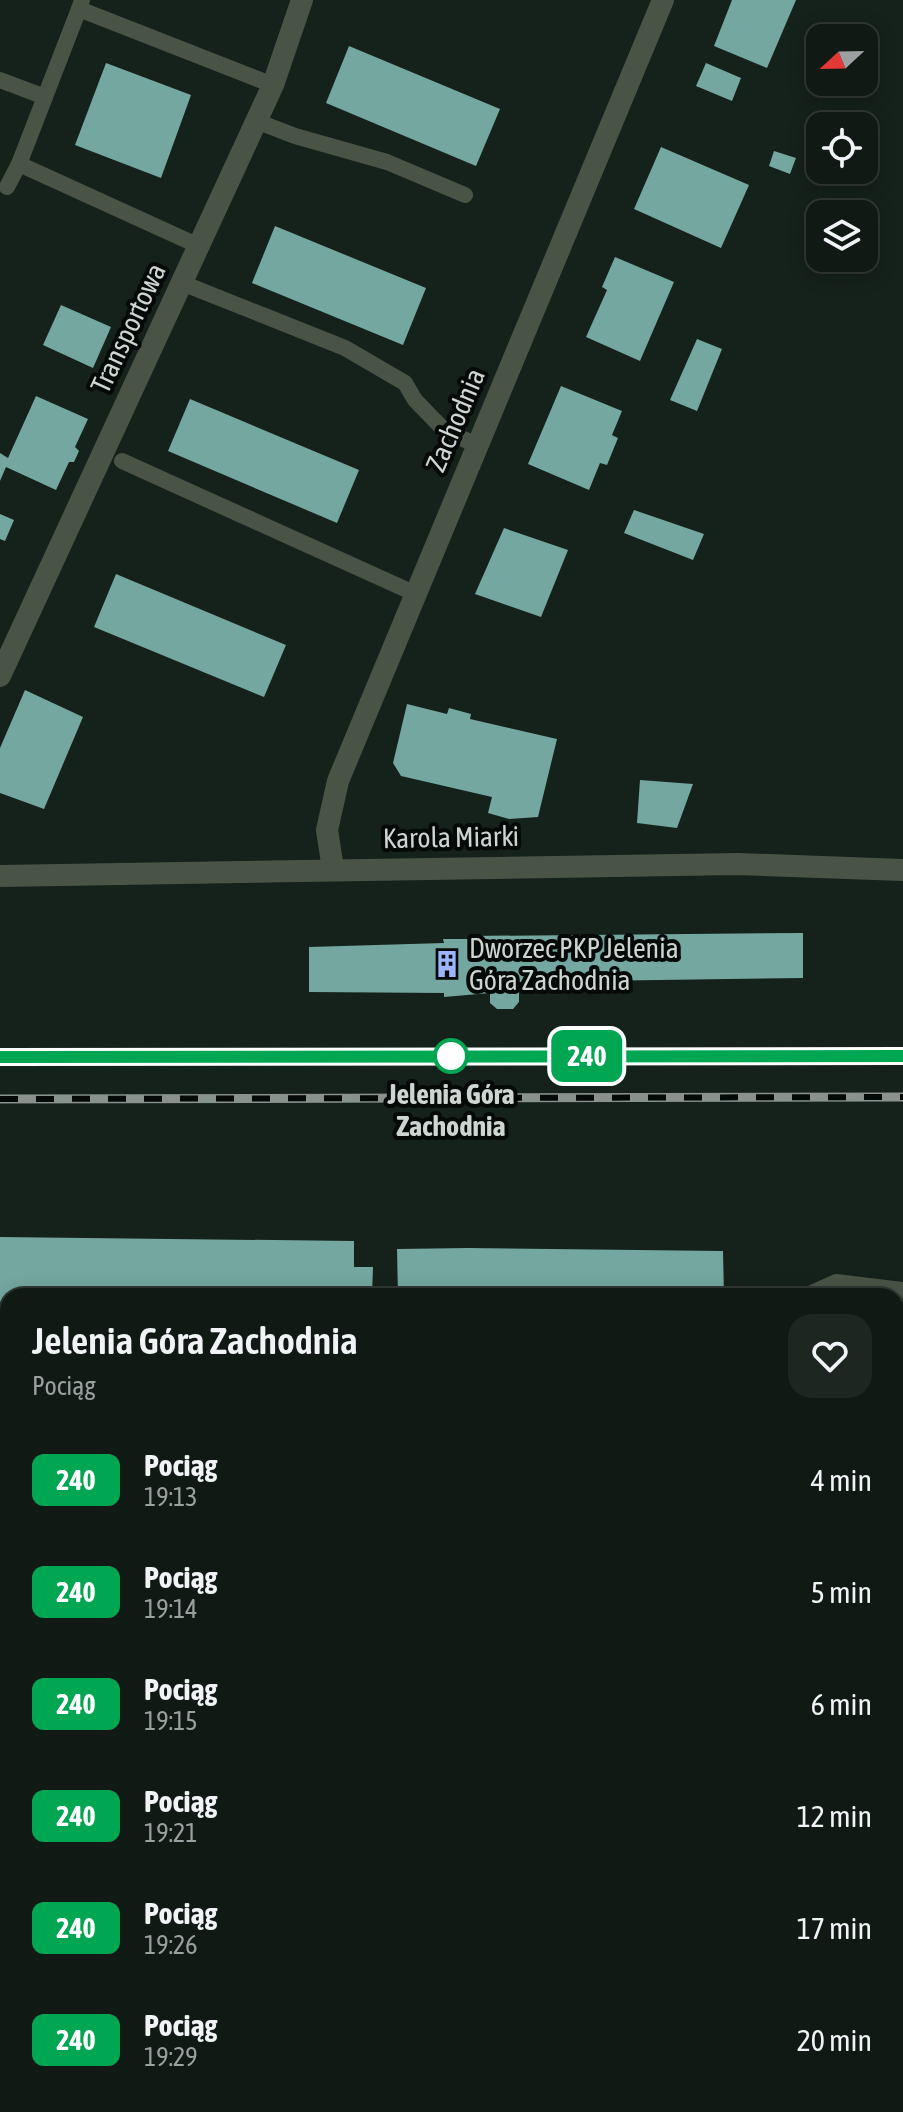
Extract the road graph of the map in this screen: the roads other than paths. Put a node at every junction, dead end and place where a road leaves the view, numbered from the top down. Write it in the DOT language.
graph roads {
  1 [pos="302,0"];
  2 [pos="663,0"];
  3 [pos="81,4"];
  4 [pos="0,80"];
  5 [pos="273,85"];
  6 [pos="45,97"];
  7 [pos="256,121"];
  8 [pos="19,164"];
  9 [pos="7,187"];
  10 [pos="465,195"];
  11 [pos="199,246"];
  12 [pos="182,283"];
  13 [pos="478,445"];
  14 [pos="122,461"];
  15 [pos="416,594"];
  16 [pos="0,676"];
  17 [pos="333,869"];
  18 [pos="903,870"];
  19 [pos="0,876"];
  20 [pos="823,1288"];
  21 [pos="886,1288"];
  1 -- 5 [label="street, Transportowa"];
  2 -- 13 [label="street, Zachodnia"];
  3 -- 5 [label="lane"];
  3 -- 6 [label="lane"];
  4 -- 6 [label="lane"];
  5 -- 7 [label="street, Transportowa"];
  6 -- 8 [label="lane"];
  7 -- 10 [label="lane"];
  7 -- 11 [label="street, Transportowa"];
  8 -- 9 [label="lane"];
  8 -- 11 [label="lane"];
  11 -- 12 [label="street, Transportowa"];
  12 -- 13 [label="lane"];
  12 -- 16 [label="street, Transportowa"];
  13 -- 15 [label="street, Zachodnia"];
  14 -- 15 [label="lane"];
  15 -- 17 [label="street, Zachodnia"];
  17 -- 18 [label="street, Karola Miarki"];
  17 -- 19 [label="street, Karola Miarki"];
  20 -- 21 [label="lane"];
}
